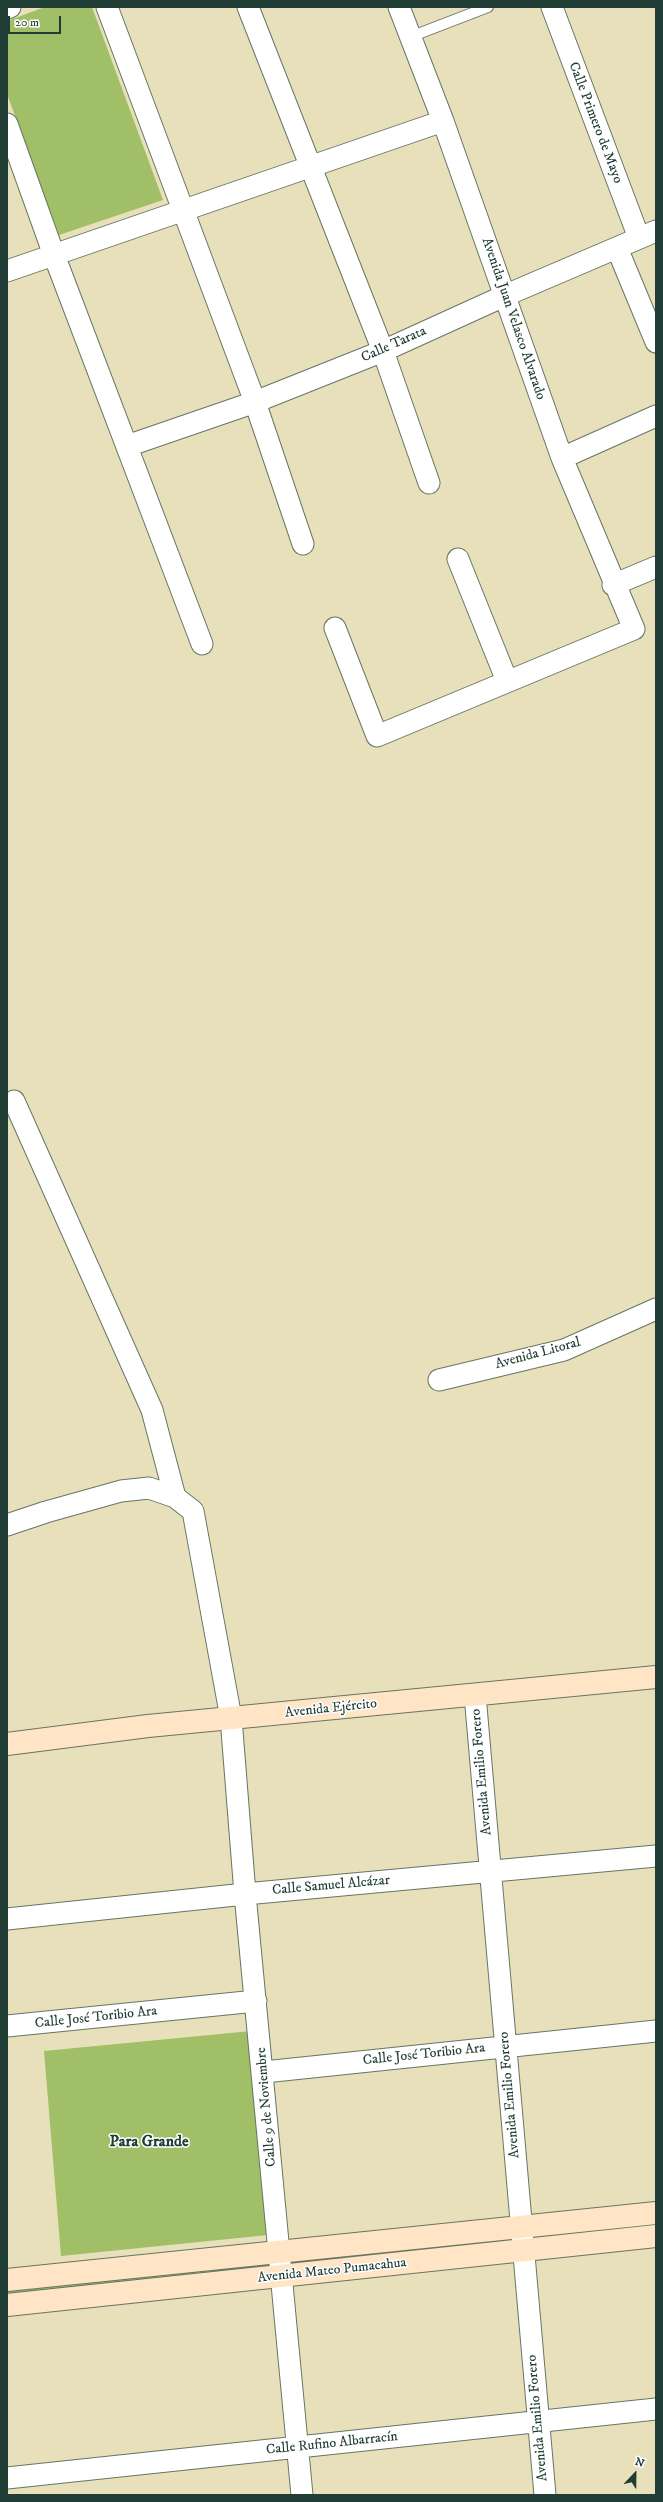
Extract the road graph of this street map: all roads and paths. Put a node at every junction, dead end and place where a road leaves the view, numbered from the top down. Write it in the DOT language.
graph roads {
  1 [pos="107,7"];
  2 [pos="248,7"];
  3 [pos="399,7"];
  4 [pos="488,7"];
  5 [pos="552,7"];
  6 [pos="410,38"];
  7 [pos="443,121"];
  8 [pos="7,124"];
  9 [pos="311,165"];
  10 [pos="182,209"];
  11 [pos="647,235"];
  12 [pos="617,248"];
  13 [pos="54,255"];
  14 [pos="7,272"];
  15 [pos="504,296"];
  16 [pos="656,342"];
  17 [pos="383,351"];
  18 [pos="255,402"];
  19 [pos="656,416"];
  20 [pos="127,446"];
  21 [pos="562,458"];
  22 [pos="429,483"];
  23 [pos="303,544"];
  24 [pos="458,559"];
  25 [pos="656,567"];
  26 [pos="613,585"];
  27 [pos="335,628"];
  28 [pos="202,644"];
  29 [pos="508,681"];
  30 [pos="14,1101"];
  31 [pos="656,1308"];
  32 [pos="439,1380"];
  33 [pos="175,1497"];
  34 [pos="7,1526"];
  35 [pos="656,1677"];
  36 [pos="475,1694"];
  37 [pos="231,1718"];
  38 [pos="7,1744"];
  39 [pos="656,1856"];
  40 [pos="491,1872"];
  41 [pos="245,1894"];
  42 [pos="7,1919"];
  43 [pos="256,2001"];
  44 [pos="7,2026"];
  45 [pos="656,2031"];
  46 [pos="506,2046"];
  47 [pos="264,2072"];
  48 [pos="656,2213"];
  49 [pos="522,2227"];
  50 [pos="656,2236"];
  51 [pos="524,2250"];
  52 [pos="280,2253"];
  53 [pos="282,2276"];
  54 [pos="7,2280"];
  55 [pos="7,2305"];
  56 [pos="656,2409"];
  57 [pos="538,2422"];
  58 [pos="298,2447"];
  59 [pos="7,2478"];
  60 [pos="302,2495"];
  61 [pos="545,2495"];
  1 -- 10 [label="street"];
  2 -- 9 [label="street"];
  3 -- 6 [label="street, Avenida Juan Velasco Alvarado"];
  4 -- 6 [label="lane"];
  5 -- 11 [label="street, Calle Primero de Mayo"];
  6 -- 7 [label="street, Avenida Juan Velasco Alvarado"];
  7 -- 9 [label="street"];
  7 -- 15 [label="street, Avenida Juan Velasco Alvarado"];
  8 -- 13 [label="street"];
  9 -- 10 [label="street"];
  9 -- 17 [label="street"];
  10 -- 13 [label="street"];
  10 -- 18 [label="street"];
  11 -- 12 [label="street, Calle Tarata"];
  12 -- 15 [label="street, Calle Tarata"];
  12 -- 16 [label="street"];
  13 -- 14 [label="street"];
  13 -- 20 [label="street"];
  15 -- 17 [label="street, Calle Tarata"];
  15 -- 21 [label="street, Avenida Juan Velasco Alvarado"];
  17 -- 18 [label="street, Calle Tarata"];
  17 -- 22 [label="street"];
  18 -- 20 [label="street, Calle Tarata"];
  18 -- 23 [label="street"];
  19 -- 21 [label="street"];
  20 -- 28 [label="street"];
  21 -- 26 [label="street, Avenida Juan Velasco Alvarado"];
  24 -- 29 [label="street"];
  25 -- 26 [label="street"];
  26 -- 29 [label="street, Avenida Juan Velasco Alvarado"];
  27 -- 29 [label="street"];
  30 -- 33 [label="street"];
  31 -- 32 [label="street, Avenida Litoral"];
  33 -- 34 [label="street, Calle 9 de Noviembre"];
  33 -- 37 [label="street, Calle 9 de Noviembre"];
  35 -- 36 [label="street, Avenida Ejército"];
  36 -- 37 [label="street, Avenida Ejército"];
  36 -- 40 [label="street, Avenida Emilio Forero"];
  37 -- 38 [label="street, Avenida Ejército"];
  37 -- 41 [label="street, Calle 9 de Noviembre"];
  39 -- 40 [label="street, Calle Samuel Alcázar"];
  40 -- 41 [label="street, Calle Samuel Alcázar"];
  40 -- 46 [label="street, Avenida Emilio Forero"];
  41 -- 42 [label="street, Calle Samuel Alcázar"];
  41 -- 43 [label="street, Calle 9 de Noviembre"];
  43 -- 44 [label="street, Calle José Toribio Ara"];
  43 -- 47 [label="street, Calle 9 de Noviembre"];
  45 -- 46 [label="street, Calle José Toribio Ara"];
  46 -- 47 [label="street, Calle José Toribio Ara"];
  46 -- 49 [label="street, Avenida Emilio Forero"];
  47 -- 52 [label="street, Calle 9 de Noviembre"];
  48 -- 49 [label="street, Avenida Mateo Pumacahua"];
  49 -- 51 [label="street, Avenida Emilio Forero"];
  49 -- 52 [label="street, Avenida Mateo Pumacahua"];
  50 -- 51 [label="street, Avenida Mateo Pumacahua"];
  51 -- 53 [label="street, Avenida Mateo Pumacahua"];
  51 -- 57 [label="street, Avenida Emilio Forero"];
  52 -- 53 [label="street, Calle 9 de Noviembre"];
  52 -- 54 [label="street, Avenida Mateo Pumacahua"];
  53 -- 55 [label="street, Avenida Mateo Pumacahua"];
  53 -- 58 [label="street, Calle 9 de Noviembre"];
  56 -- 57 [label="street, Calle Rufino Albarracín"];
  57 -- 58 [label="street, Calle Rufino Albarracín"];
  57 -- 61 [label="street, Avenida Emilio Forero"];
  58 -- 59 [label="street, Calle Rufino Albarracín"];
  58 -- 60 [label="street, Calle 9 de Noviembre"];
}
